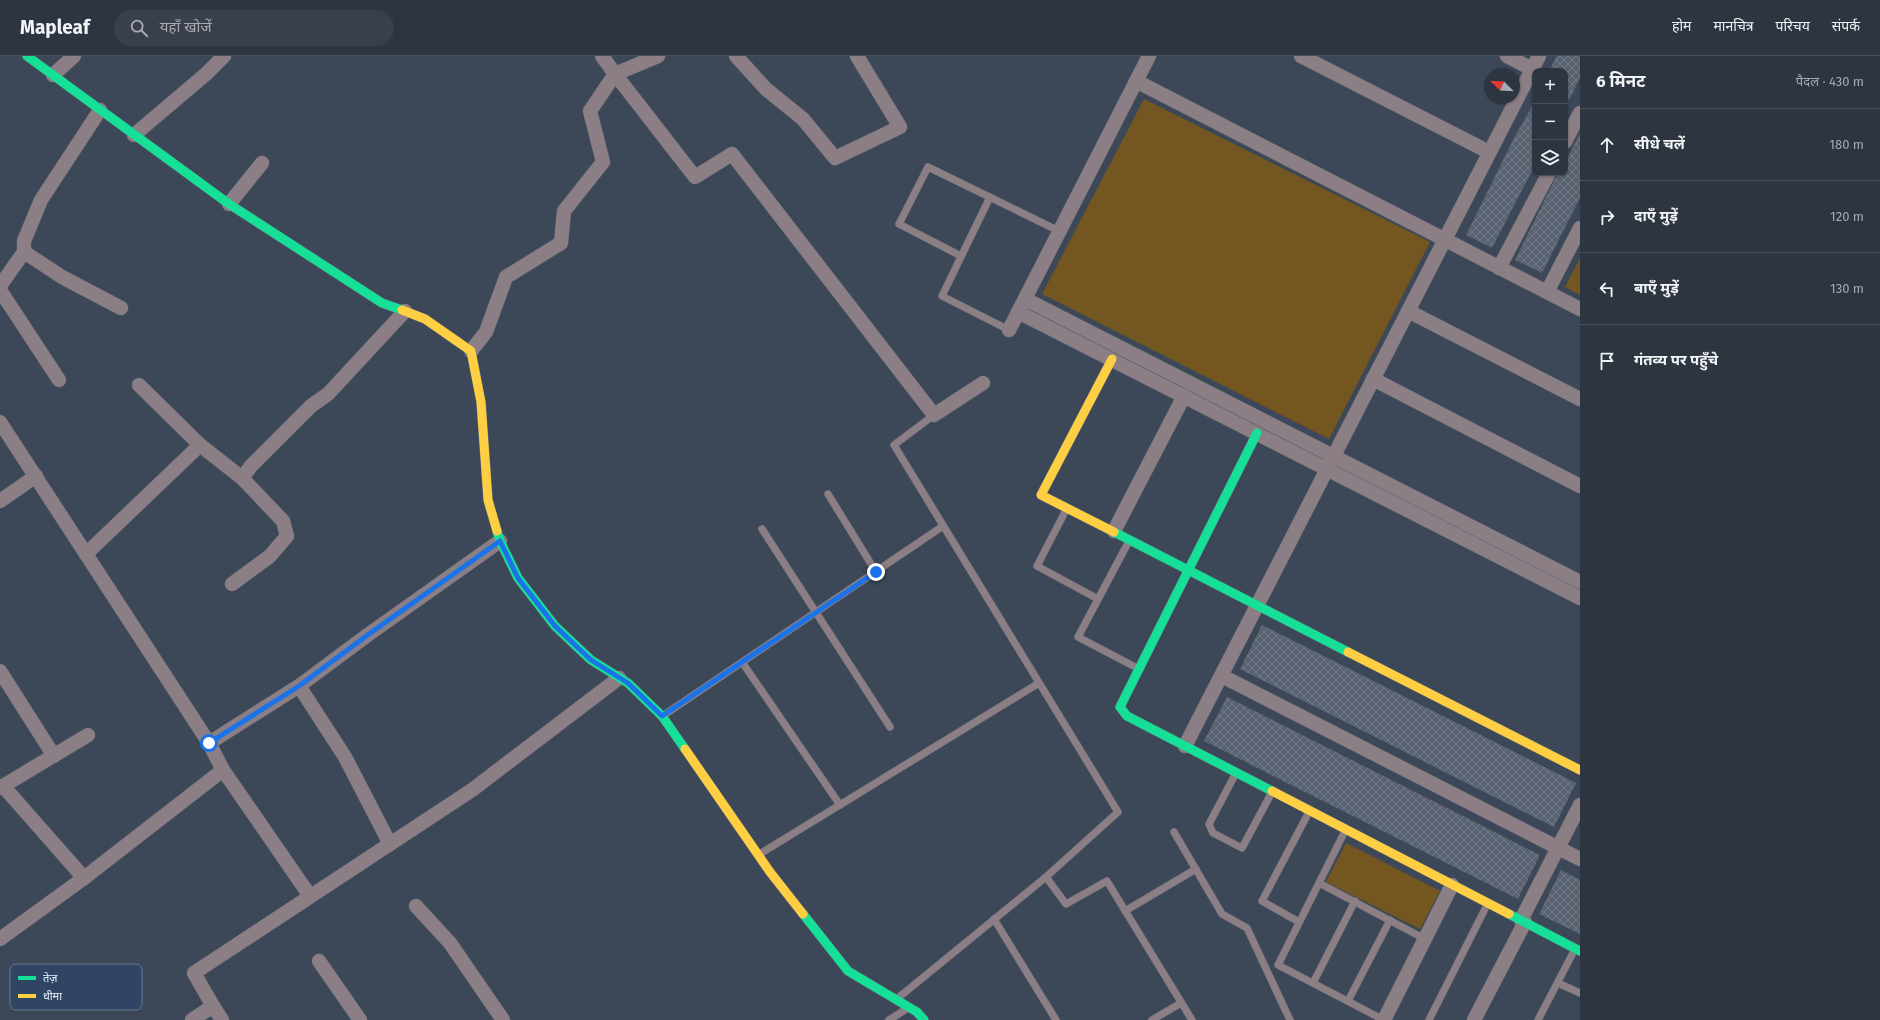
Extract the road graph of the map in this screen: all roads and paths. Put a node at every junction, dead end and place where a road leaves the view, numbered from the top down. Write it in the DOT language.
graph roads {
  1 [pos="27,56"];
  2 [pos="74,56"];
  3 [pos="221,56"];
  4 [pos="602,56"];
  5 [pos="658,56"];
  6 [pos="736,56"];
  7 [pos="857,56"];
  8 [pos="1149,56"];
  9 [pos="1301,56"];
  10 [pos="1507,56"];
  11 [pos="1539,56"];
  12 [pos="1533,68"];
  13 [pos="1532,69"];
  14 [pos="615,74"];
  15 [pos="53,75"];
  16 [pos="1136,81"];
  17 [pos="100,110"];
  18 [pos="1580,113"];
  19 [pos="134,135"];
  20 [pos="1566,140"];
  21 [pos="1489,152"];
  22 [pos="262,163"];
  23 [pos="1547,176"];
  24 [pos="990,197"];
  25 [pos="229,204"];
  26 [pos="1580,228"];
  27 [pos="1059,232"];
  28 [pos="1445,240"];
  29 [pos="24,252"];
  30 [pos="961,256"];
  31 [pos="1499,268"];
  32 [pos="0,286"];
  33 [pos="0,290"];
  34 [pos="1547,292"];
  35 [pos="1025,298"];
  36 [pos="121,308"];
  37 [pos="1580,309"];
  38 [pos="405,311"];
  39 [pos="1408,311"];
  40 [pos="1018,312"];
  41 [pos="1009,330"];
  42 [pos="471,351"];
  43 [pos="1112,359"];
  44 [pos="59,380"];
  45 [pos="1373,380"];
  46 [pos="983,383"];
  47 [pos="139,385"];
  48 [pos="1184,396"];
  49 [pos="1580,399"];
  50 [pos="934,415"];
  51 [pos="0,422"];
  52 [pos="1257,433"];
  53 [pos="200,445"];
  54 [pos="1331,463"];
  55 [pos="36,476"];
  56 [pos="242,478"];
  57 [pos="1580,486"];
  58 [pos="828,494"];
  59 [pos="0,501"];
  60 [pos="1067,508"];
  61 [pos="943,526"];
  62 [pos="762,529"];
  63 [pos="1114,531"];
  64 [pos="1130,540"];
  65 [pos="500,541"];
  66 [pos="86,554"];
  67 [pos="1189,569"];
  68 [pos="876,572"];
  69 [pos="1580,582"];
  70 [pos="232,584"];
  71 [pos="1580,598"];
  72 [pos="1098,599"];
  73 [pos="1258,604"];
  74 [pos="816,612"];
  75 [pos="742,662"];
  76 [pos="1139,669"];
  77 [pos="0,671"];
  78 [pos="1222,676"];
  79 [pos="619,678"];
  80 [pos="1039,683"];
  81 [pos="299,686"];
  82 [pos="662,716"];
  83 [pos="890,727"];
  84 [pos="88,735"];
  85 [pos="209,743"];
  86 [pos="1185,746"];
  87 [pos="54,756"];
  88 [pos="223,770"];
  89 [pos="1580,770"];
  90 [pos="1236,773"];
  91 [pos="2,787"];
  92 [pos="1272,792"];
  93 [pos="840,805"];
  94 [pos="1580,805"];
  95 [pos="1309,811"];
  96 [pos="1346,829"];
  97 [pos="1174,832"];
  98 [pos="390,844"];
  99 [pos="1558,848"];
  100 [pos="758,855"];
  101 [pos="1580,859"];
  102 [pos="1196,869"];
  103 [pos="1046,877"];
  104 [pos="84,878"];
  105 [pos="1319,883"];
  106 [pos="1452,884"];
  107 [pos="310,896"];
  108 [pos="1355,902"];
  109 [pos="1488,903"];
  110 [pos="416,906"];
  111 [pos="1125,911"];
  112 [pos="994,920"];
  113 [pos="1390,920"];
  114 [pos="1523,921"];
  115 [pos="1299,922"];
  116 [pos="0,939"];
  117 [pos="1425,939"];
  118 [pos="1578,949"];
  119 [pos="319,961"];
  120 [pos="1558,982"];
  121 [pos="1313,983"];
  122 [pos="1580,993"];
  123 [pos="896,1000"];
  124 [pos="1348,1002"];
  125 [pos="1181,1003"];
  126 [pos="213,1006"];
  127 [pos="909,1007"];
  128 [pos="192,1020"];
  129 [pos="222,1020"];
  130 [pos="360,1020"];
  131 [pos="502,1020"];
  132 [pos="889,1020"];
  133 [pos="924,1020"];
  134 [pos="1056,1020"];
  135 [pos="1152,1020"];
  136 [pos="1192,1020"];
  137 [pos="1290,1020"];
  138 [pos="1384,1020"];
  139 [pos="1429,1020"];
  140 [pos="1474,1020"];
  141 [pos="1538,1020"];
  1 -- 15 [label="street"];
  2 -- 15 [label="street"];
  3 -- 19 [label="street"];
  4 -- 14 [label="street"];
  5 -- 14 [label="street"];
  6 -- 7 [label="street"];
  8 -- 16 [label="street"];
  9 -- 21 [label="street"];
  10 -- 13 [label="street"];
  11 -- 12 [label="street"];
  13 -- 21 [label="street"];
  14 -- 42 [label="street"];
  14 -- 50 [label="street"];
  15 -- 17 [label="street"];
  16 -- 27 [label="street"];
  16 -- 28 [label="street"];
  17 -- 19 [label="street"];
  17 -- 29 [label="street"];
  18 -- 20 [label="street"];
  19 -- 25 [label="street"];
  21 -- 28 [label="street"];
  22 -- 25 [label="street"];
  23 -- 31 [label="street"];
  24 -- 27 [label="lane"];
  24 -- 30 [label="lane"];
  24 -- 30 [label="lane"];
  25 -- 38 [label="street"];
  26 -- 34 [label="street"];
  27 -- 35 [label="street"];
  28 -- 31 [label="street"];
  28 -- 39 [label="street"];
  29 -- 32 [label="street"];
  29 -- 36 [label="street"];
  30 -- 41 [label="lane"];
  31 -- 34 [label="street"];
  33 -- 44 [label="street"];
  34 -- 37 [label="street"];
  35 -- 40 [label="street"];
  35 -- 54 [label="street"];
  38 -- 42 [label="street"];
  38 -- 56 [label="street"];
  39 -- 45 [label="street"];
  39 -- 49 [label="street"];
  40 -- 41 [label="street"];
  40 -- 43 [label="street"];
  42 -- 65 [label="street"];
  43 -- 48 [label="street"];
  43 -- 60 [label="street"];
  45 -- 54 [label="street"];
  45 -- 57 [label="street"];
  46 -- 50 [label="street"];
  47 -- 53 [label="street"];
  48 -- 52 [label="street"];
  48 -- 63 [label="street"];
  50 -- 61 [label="lane"];
  51 -- 55 [label="street"];
  52 -- 54 [label="street"];
  52 -- 67 [label="street"];
  53 -- 56 [label="street"];
  53 -- 66 [label="street"];
  54 -- 69 [label="street"];
  54 -- 71 [label="street"];
  54 -- 73 [label="street"];
  55 -- 59 [label="street"];
  55 -- 66 [label="street"];
  56 -- 70 [label="street"];
  58 -- 68 [label="lane"];
  60 -- 63 [label="street"];
  60 -- 72 [label="lane"];
  61 -- 68 [label="lane"];
  61 -- 80 [label="lane"];
  62 -- 74 [label="lane"];
  63 -- 64 [label="street"];
  64 -- 67 [label="street"];
  64 -- 72 [label="lane"];
  65 -- 79 [label="street"];
  65 -- 81 [label="street"];
  66 -- 85 [label="street"];
  67 -- 73 [label="street"];
  67 -- 76 [label="street"];
  68 -- 74 [label="lane"];
  72 -- 76 [label="lane"];
  73 -- 78 [label="street"];
  73 -- 89 [label="street"];
  74 -- 75 [label="lane"];
  74 -- 83 [label="lane"];
  75 -- 82 [label="lane"];
  75 -- 93 [label="lane"];
  76 -- 86 [label="street"];
  77 -- 87 [label="street"];
  78 -- 86 [label="street"];
  78 -- 99 [label="street"];
  79 -- 82 [label="street"];
  79 -- 98 [label="street"];
  80 -- 93 [label="lane"];
  80 -- 103 [label="lane"];
  81 -- 85 [label="street"];
  81 -- 98 [label="street"];
  82 -- 100 [label="street"];
  84 -- 87 [label="street"];
  85 -- 88 [label="street"];
  86 -- 90 [label="street"];
  87 -- 91 [label="street"];
  88 -- 104 [label="street"];
  88 -- 107 [label="street"];
  90 -- 92 [label="street"];
  90 -- 92 [label="lane"];
  91 -- 104 [label="street"];
  92 -- 95 [label="street"];
  93 -- 100 [label="lane"];
  94 -- 99 [label="street"];
  95 -- 96 [label="street"];
  95 -- 115 [label="lane"];
  96 -- 105 [label="lane"];
  96 -- 106 [label="street"];
  97 -- 102 [label="lane"];
  98 -- 107 [label="street"];
  99 -- 101 [label="street"];
  99 -- 114 [label="street"];
  100 -- 123 [label="street"];
  102 -- 111 [label="lane"];
  102 -- 137 [label="lane"];
  103 -- 111 [label="lane"];
  103 -- 112 [label="lane"];
  104 -- 116 [label="street"];
  105 -- 108 [label="lane"];
  105 -- 115 [label="lane"];
  106 -- 109 [label="street"];
  106 -- 117 [label="street"];
  107 -- 126 [label="street"];
  108 -- 113 [label="lane"];
  108 -- 121 [label="lane"];
  109 -- 114 [label="street"];
  109 -- 139 [label="lane"];
  110 -- 131 [label="street"];
  111 -- 125 [label="lane"];
  112 -- 123 [label="lane"];
  112 -- 134 [label="lane"];
  113 -- 117 [label="lane"];
  113 -- 124 [label="lane"];
  114 -- 118 [label="street"];
  114 -- 140 [label="street"];
  115 -- 121 [label="lane"];
  117 -- 138 [label="street"];
  118 -- 120 [label="lane"];
  119 -- 130 [label="street"];
  120 -- 122 [label="lane"];
  120 -- 141 [label="lane"];
  121 -- 124 [label="lane"];
  123 -- 127 [label="street"];
  124 -- 138 [label="lane"];
  125 -- 135 [label="lane"];
  125 -- 136 [label="lane"];
  126 -- 128 [label="street"];
  126 -- 129 [label="street"];
  127 -- 132 [label="lane"];
  127 -- 133 [label="street"];
}
